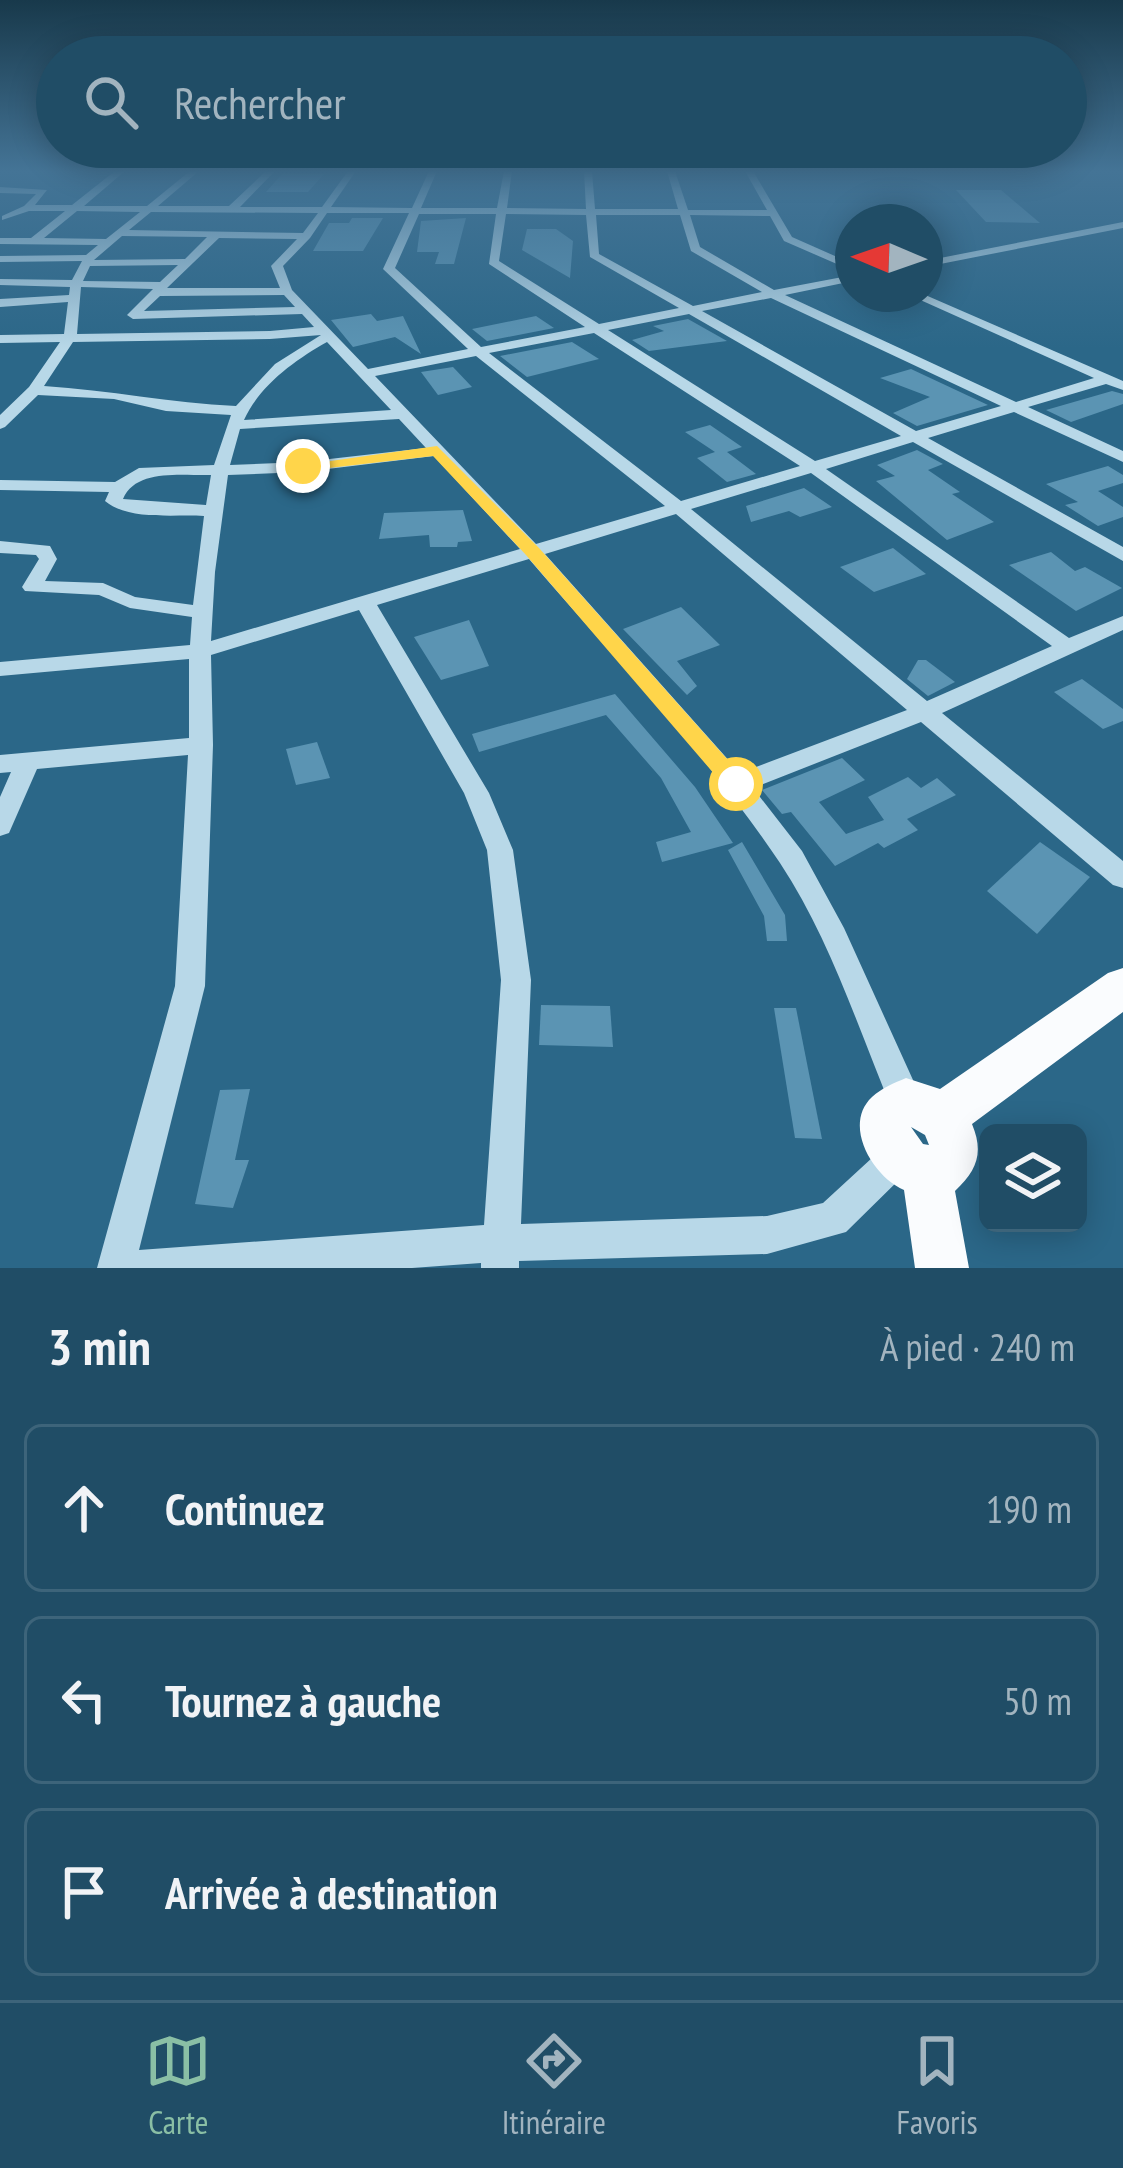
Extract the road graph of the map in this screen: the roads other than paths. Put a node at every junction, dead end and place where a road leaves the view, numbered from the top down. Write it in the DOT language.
graph roads {
  1 [pos="49,230"];
  2 [pos="123,230"];
  3 [pos="310,230"];
  4 [pos="406,230"];
  5 [pos="497,230"];
  6 [pos="593,230"];
  7 [pos="688,230"];
  8 [pos="782,230"];
  9 [pos="1097,230"];
  10 [pos="216,235"];
  11 [pos="306,236"];
  12 [pos="114,238"];
  13 [pos="0,241"];
  14 [pos="34,241"];
  15 [pos="0,260"];
  16 [pos="87,260"];
  17 [pos="835,260"];
  18 [pos="943,260"];
  19 [pos="186,262"];
  20 [pos="835,281"];
  21 [pos="0,282"];
  22 [pos="76,283"];
  23 [pos="160,289"];
  24 [pos="286,291"];
  25 [pos="773,293"];
  26 [pos="74,298"];
  27 [pos="0,303"];
  28 [pos="943,307"];
  29 [pos="303,310"];
  30 [pos="692,310"];
  31 [pos="593,329"];
  32 [pos="324,333"];
  33 [pos="70,337"];
  34 [pos="26,338"];
  35 [pos="0,339"];
  36 [pos="479,352"];
  37 [pos="0,355"];
  38 [pos="364,374"];
  39 [pos="1115,382"];
  40 [pos="34,390"];
  41 [pos="1018,406"];
  42 [pos="399,415"];
  43 [pos="237,418"];
  44 [pos="0,424"];
  45 [pos="917,436"];
  46 [pos="437,451"];
  47 [pos="1123,457"];
  48 [pos="812,467"];
  49 [pos="222,469"];
  50 [pos="0,485"];
  51 [pos="118,488"];
  52 [pos="679,508"];
  53 [pos="215,511"];
  54 [pos="0,547"];
  55 [pos="532,552"];
  56 [pos="1123,555"];
  57 [pos="365,602"];
  58 [pos="203,613"];
  59 [pos="1123,622"];
  60 [pos="1069,648"];
  61 [pos="200,651"];
  62 [pos="0,669"];
  63 [pos="924,712"];
  64 [pos="201,745"];
  65 [pos="28,761"];
  66 [pos="0,764"];
  67 [pos="736,784"];
  68 [pos="0,826"];
  69 [pos="1123,877"];
  70 [pos="1123,987"];
  71 [pos="924,1110"];
  72 [pos="912,1166"];
  73 [pos="501,1256"];
  74 [pos="116,1268"];
  75 [pos="143,1268"];
  76 [pos="942,1268"];
  1 -- 14 [label="street"];
  2 -- 12 [label="street"];
  3 -- 11 [label="street"];
  4 -- 36 [label="street"];
  5 -- 31 [label="street"];
  6 -- 30 [label="street"];
  7 -- 25 [label="street"];
  8 -- 17 [label="street"];
  9 -- 18 [label="street"];
  10 -- 11 [label="street"];
  10 -- 12 [label="street"];
  10 -- 19 [label="street"];
  11 -- 24 [label="street"];
  12 -- 14 [label="street"];
  12 -- 16 [label="street"];
  13 -- 14 [label="street"];
  15 -- 16 [label="street"];
  16 -- 19 [label="street"];
  16 -- 22 [label="street"];
  19 -- 23 [label="street"];
  20 -- 25 [label="street"];
  21 -- 22 [label="street"];
  22 -- 23 [label="street"];
  22 -- 26 [label="street"];
  23 -- 24 [label="street"];
  23 -- 29 [label="street"];
  24 -- 29 [label="street"];
  25 -- 30 [label="street"];
  25 -- 41 [label="street"];
  26 -- 27 [label="street"];
  26 -- 33 [label="street"];
  28 -- 39 [label="street"];
  29 -- 32 [label="street"];
  30 -- 31 [label="street"];
  30 -- 45 [label="street"];
  31 -- 36 [label="street"];
  31 -- 48 [label="street"];
  32 -- 33 [label="street"];
  32 -- 38 [label="street"];
  32 -- 43 [label="street"];
  33 -- 34 [label="street"];
  33 -- 40 [label="street"];
  34 -- 35 [label="street"];
  34 -- 37 [label="street"];
  36 -- 38 [label="street"];
  36 -- 52 [label="street"];
  38 -- 42 [label="street"];
  39 -- 41 [label="street"];
  40 -- 43 [label="street"];
  40 -- 44 [label="street"];
  41 -- 45 [label="street"];
  41 -- 47 [label="street"];
  42 -- 43 [label="street"];
  42 -- 46 [label="street"];
  43 -- 49 [label="street"];
  45 -- 48 [label="street"];
  45 -- 56 [label="street"];
  46 -- 49 [label="street"];
  46 -- 55 [label="street"];
  48 -- 52 [label="street"];
  48 -- 60 [label="street"];
  49 -- 51 [label="street"];
  49 -- 53 [label="street"];
  50 -- 51 [label="street"];
  51 -- 53 [label="street"];
  52 -- 55 [label="street"];
  52 -- 63 [label="street"];
  53 -- 58 [label="street"];
  54 -- 58 [label="street"];
  55 -- 57 [label="street"];
  55 -- 67 [label="street"];
  57 -- 61 [label="street"];
  57 -- 73 [label="street"];
  58 -- 61 [label="street"];
  59 -- 60 [label="street"];
  60 -- 63 [label="street"];
  61 -- 62 [label="street"];
  61 -- 64 [label="street"];
  63 -- 67 [label="street"];
  63 -- 69 [label="street"];
  64 -- 65 [label="street"];
  64 -- 74 [label="street"];
  65 -- 66 [label="street"];
  65 -- 68 [label="street"];
  67 -- 71 [label="street"];
  70 -- 71 [label="main road"];
  71 -- 72 [label="main road"];
  72 -- 73 [label="street"];
  72 -- 76 [label="main road"];
  73 -- 75 [label="street"];
}
